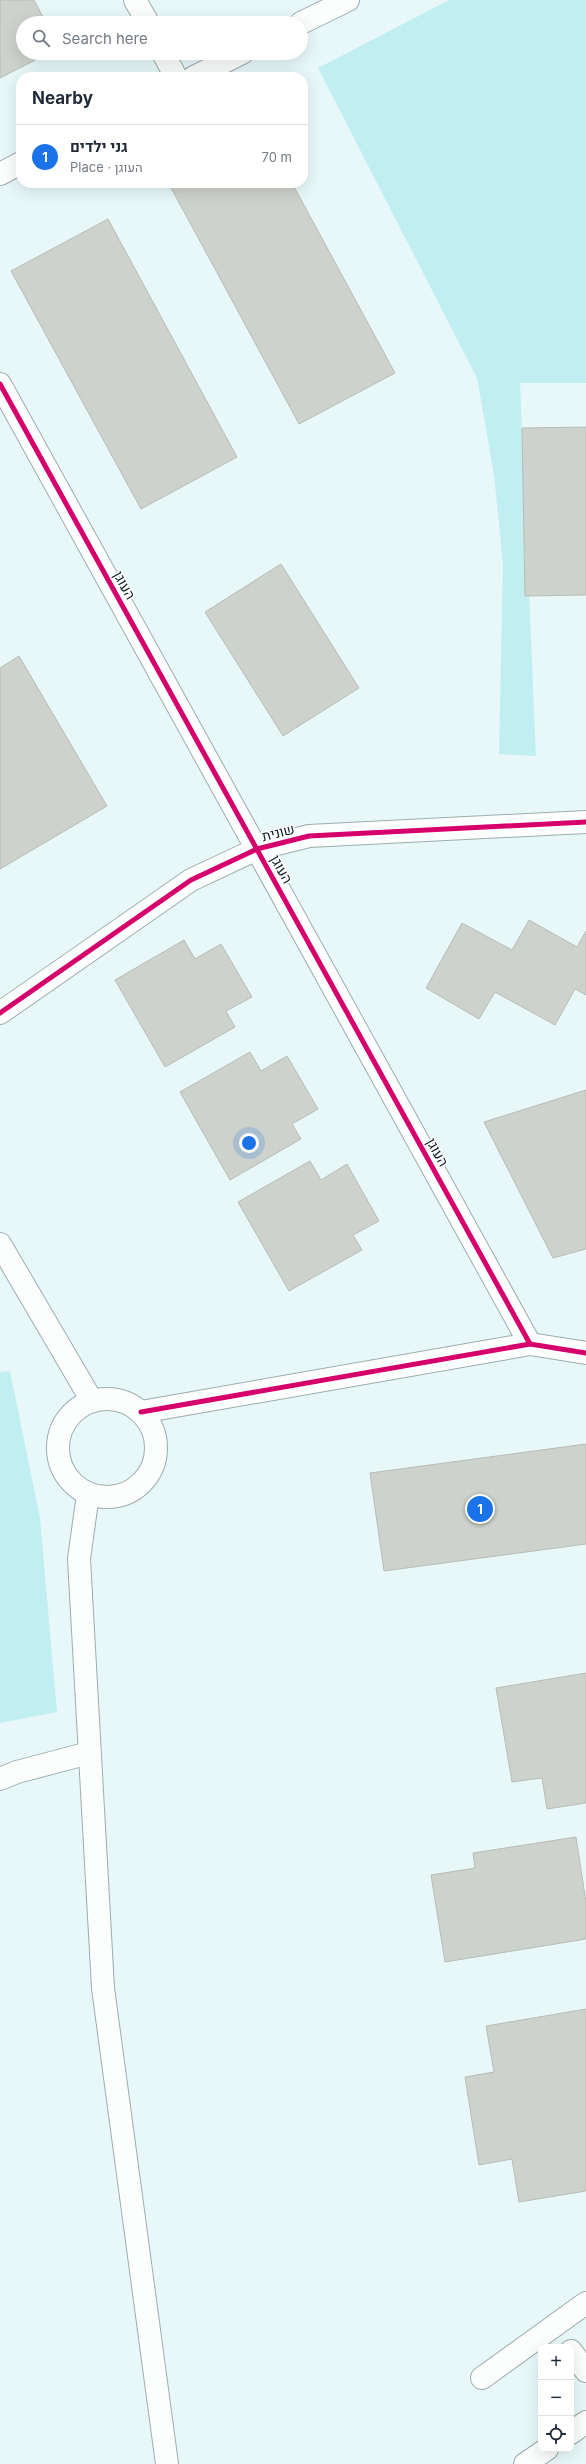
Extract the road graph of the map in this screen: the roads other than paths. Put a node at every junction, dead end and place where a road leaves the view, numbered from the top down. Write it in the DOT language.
graph roads {
  1 [pos="136,0"];
  2 [pos="348,0"];
  3 [pos="144,16"];
  4 [pos="308,20"];
  5 [pos="167,60"];
  6 [pos="228,60"];
  7 [pos="173,72"];
  8 [pos="204,72"];
  9 [pos="16,166"];
  10 [pos="0,174"];
  11 [pos="0,384"];
  12 [pos="586,822"];
  13 [pos="257,850"];
  14 [pos="0,1013"];
  15 [pos="0,1244"];
  16 [pos="530,1344"];
  17 [pos="586,1353"];
  18 [pos="92,1401"];
  19 [pos="141,1412"];
  20 [pos="88,1494"];
  21 [pos="89,1753"];
  22 [pos="0,1779"];
  23 [pos="586,2303"];
  24 [pos="553,2327"];
  25 [pos="566,2344"];
  26 [pos="574,2355"];
  27 [pos="586,2371"];
  28 [pos="482,2378"];
  29 [pos="586,2422"];
  30 [pos="574,2431"];
  31 [pos="543,2452"];
  32 [pos="167,2464"];
  33 [pos="525,2464"];
  1 -- 3 [label="street"];
  2 -- 4 [label="street"];
  5 -- 7 [label="street"];
  6 -- 8 [label="street"];
  9 -- 10 [label="street"];
  11 -- 13 [label="street, העוגן"];
  12 -- 13 [label="street, שונית"];
  13 -- 14 [label="street, שונית"];
  13 -- 16 [label="street, העוגן"];
  15 -- 18 [label="street"];
  16 -- 17 [label="street"];
  16 -- 19 [label="street"];
  18 -- 19 [label="street"];
  18 -- 20 [label="street"];
  19 -- 20 [label="street"];
  20 -- 21 [label="street"];
  21 -- 22 [label="street"];
  21 -- 32 [label="street"];
  23 -- 24 [label="street"];
  24 -- 25 [label="street"];
  24 -- 28 [label="street"];
  26 -- 27 [label="street"];
  29 -- 30 [label="street"];
  31 -- 33 [label="street"];
}
